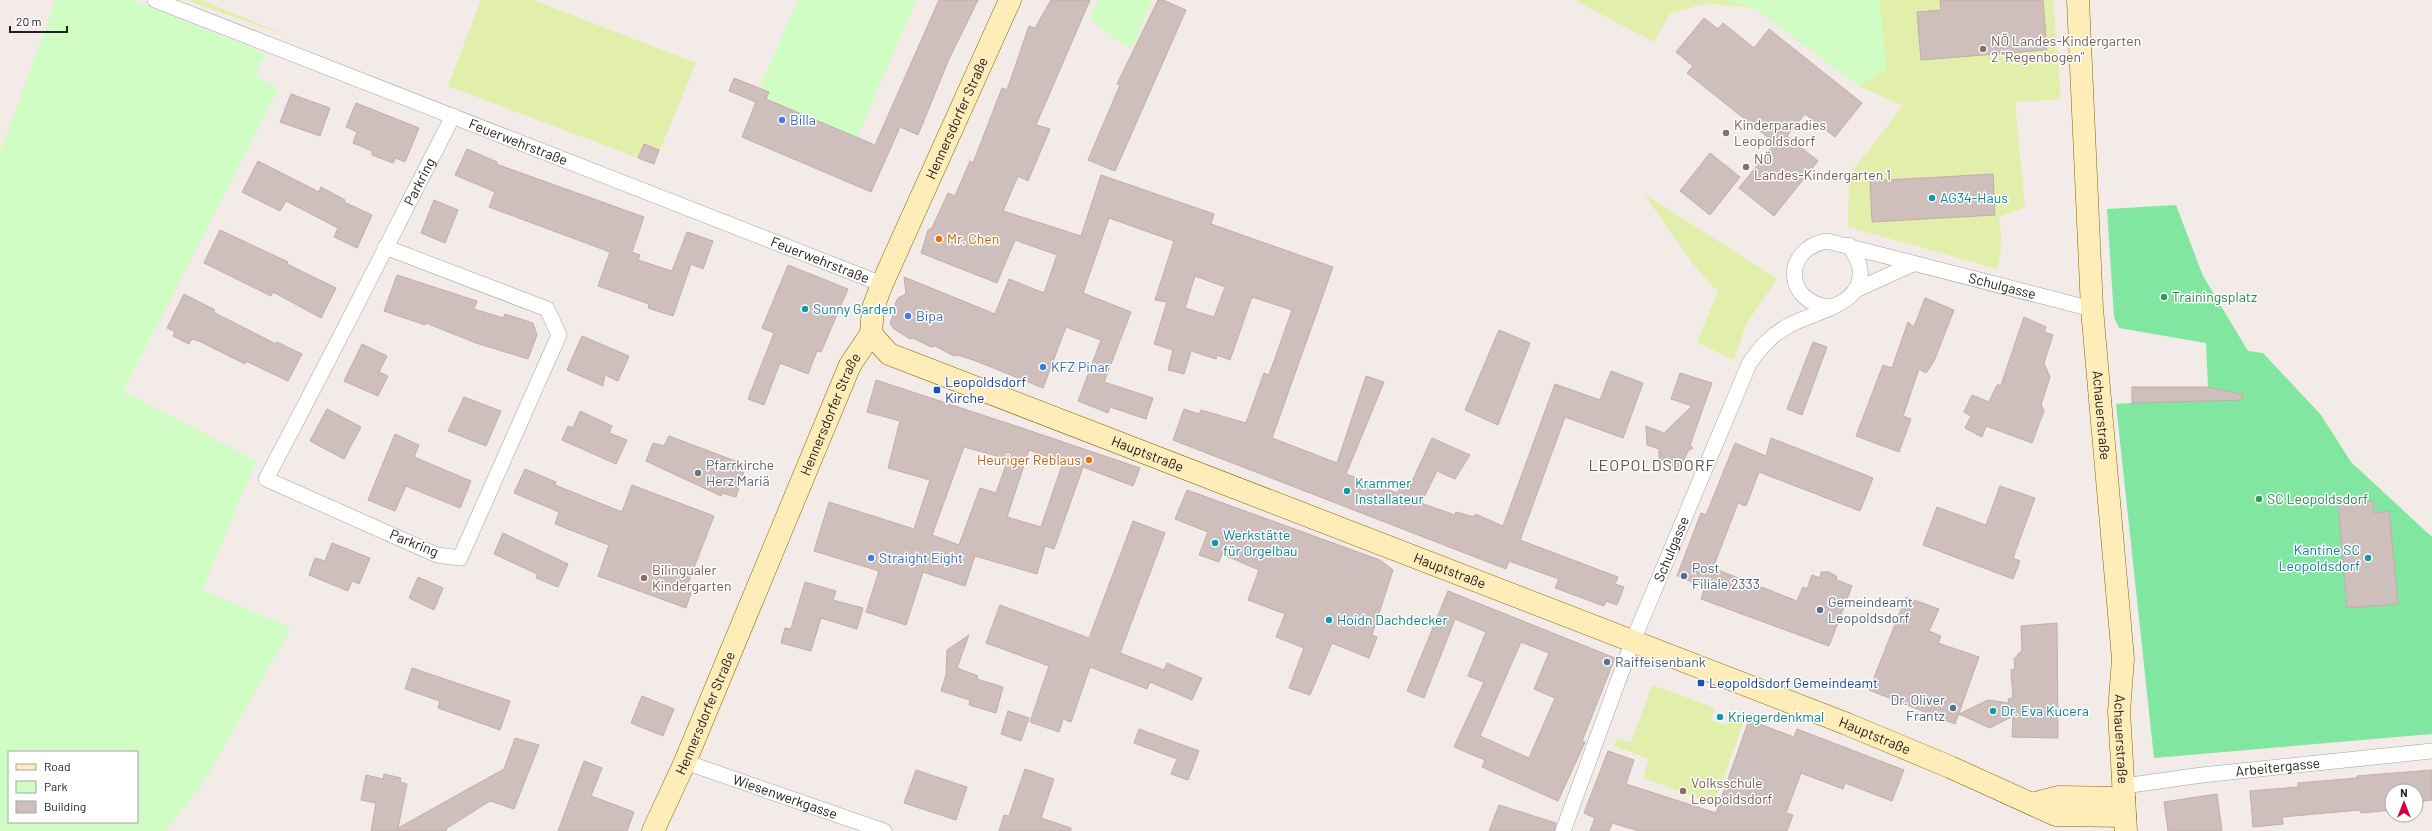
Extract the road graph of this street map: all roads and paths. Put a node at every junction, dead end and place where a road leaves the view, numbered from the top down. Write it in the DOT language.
graph roads {
  1 [pos="155,0"];
  2 [pos="1010,0"];
  3 [pos="2078,0"];
  4 [pos="453,116"];
  5 [pos="1849,245"];
  6 [pos="386,247"];
  7 [pos="1913,264"];
  8 [pos="882,284"];
  9 [pos="1856,290"];
  10 [pos="1830,307"];
  11 [pos="2092,309"];
  12 [pos="871,334"];
  13 [pos="1632,643"];
  14 [pos="2432,751"];
  15 [pos="686,762"];
  16 [pos="2125,808"];
  17 [pos="653,831"];
  18 [pos="884,831"];
  19 [pos="1563,831"];
  1 -- 4 [label="street, Feuerwehrstraße"];
  2 -- 8 [label="street, Hennersdorfer Straße"];
  3 -- 11 [label="street, Achauerstraße"];
  4 -- 6 [label="street, Parkring"];
  4 -- 8 [label="street, Feuerwehrstraße"];
  5 -- 7 [label="street, Schulgasse"];
  5 -- 9 [label="street"];
  5 -- 10 [label="street, Schulgasse"];
  6 -- 6 [label="street, Parkring"];
  7 -- 9 [label="street, Schulgasse"];
  7 -- 11 [label="street, Schulgasse"];
  8 -- 12 [label="street, Hennersdorfer Straße"];
  9 -- 10 [label="street, Schulgasse"];
  10 -- 13 [label="street, Schulgasse"];
  11 -- 16 [label="street, Achauerstraße"];
  12 -- 13 [label="street, Hauptstraße"];
  12 -- 15 [label="street, Hennersdorfer Straße"];
  13 -- 16 [label="street, Hauptstraße"];
  13 -- 19 [label="street, Schulgasse"];
  14 -- 16 [label="street, Arbeitergasse"];
  15 -- 17 [label="street, Hennersdorfer Straße"];
  15 -- 18 [label="street, Wiesenwerkgasse"];
}
